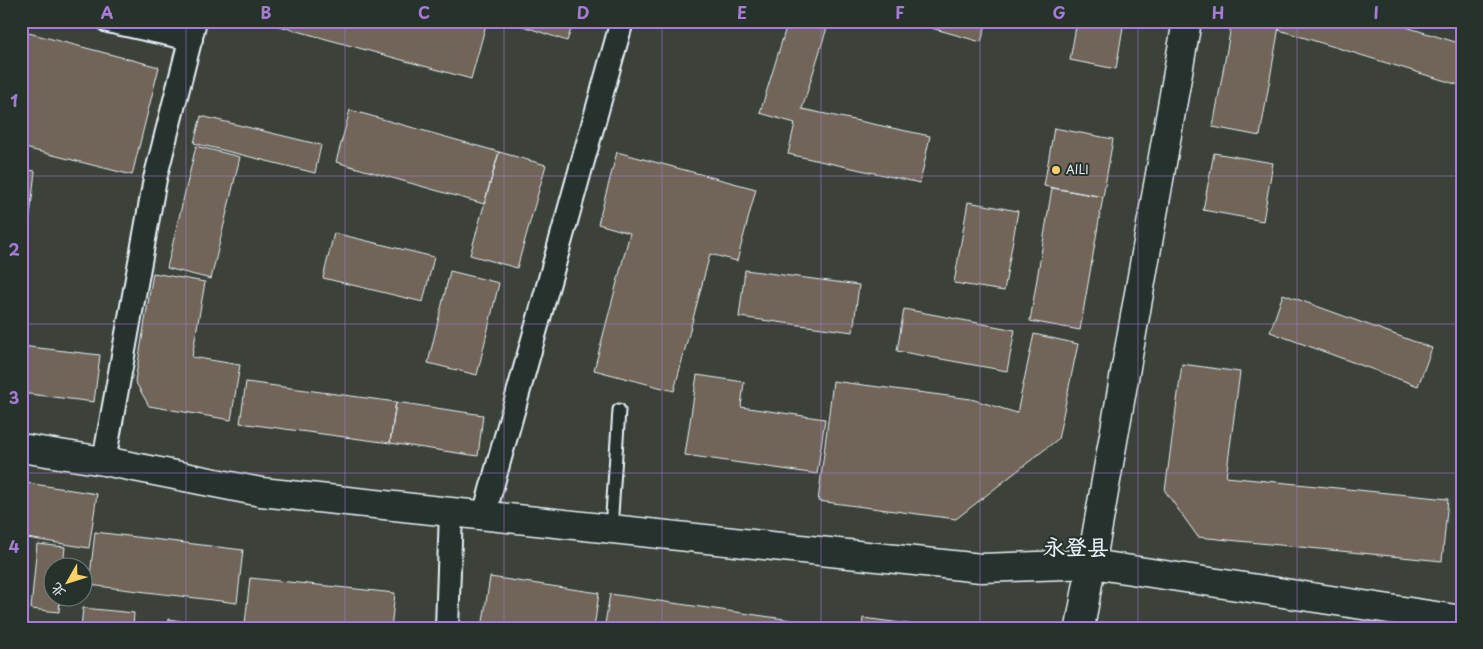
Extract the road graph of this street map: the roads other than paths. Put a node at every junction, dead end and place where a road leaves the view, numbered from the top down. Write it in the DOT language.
graph roads {
  1 [pos="108,21"];
  2 [pos="622,21"];
  3 [pos="1187,21"];
  4 [pos="193,30"];
  5 [pos="619,410"];
  6 [pos="21,448"];
  7 [pos="104,461"];
  8 [pos="451,512"];
  9 [pos="484,515"];
  10 [pos="611,529"];
  11 [pos="1092,564"];
  12 [pos="1462,620"];
  13 [pos="447,628"];
  14 [pos="1080,628"];
  1 -- 4 [label="street"];
  2 -- 9 [label="street"];
  3 -- 11 [label="street"];
  4 -- 7 [label="street"];
  5 -- 10 [label="lane"];
  6 -- 7 [label="street"];
  7 -- 8 [label="street"];
  8 -- 9 [label="street"];
  8 -- 13 [label="street"];
  9 -- 10 [label="street"];
  10 -- 11 [label="street"];
  11 -- 12 [label="street"];
  11 -- 14 [label="street"];
}
